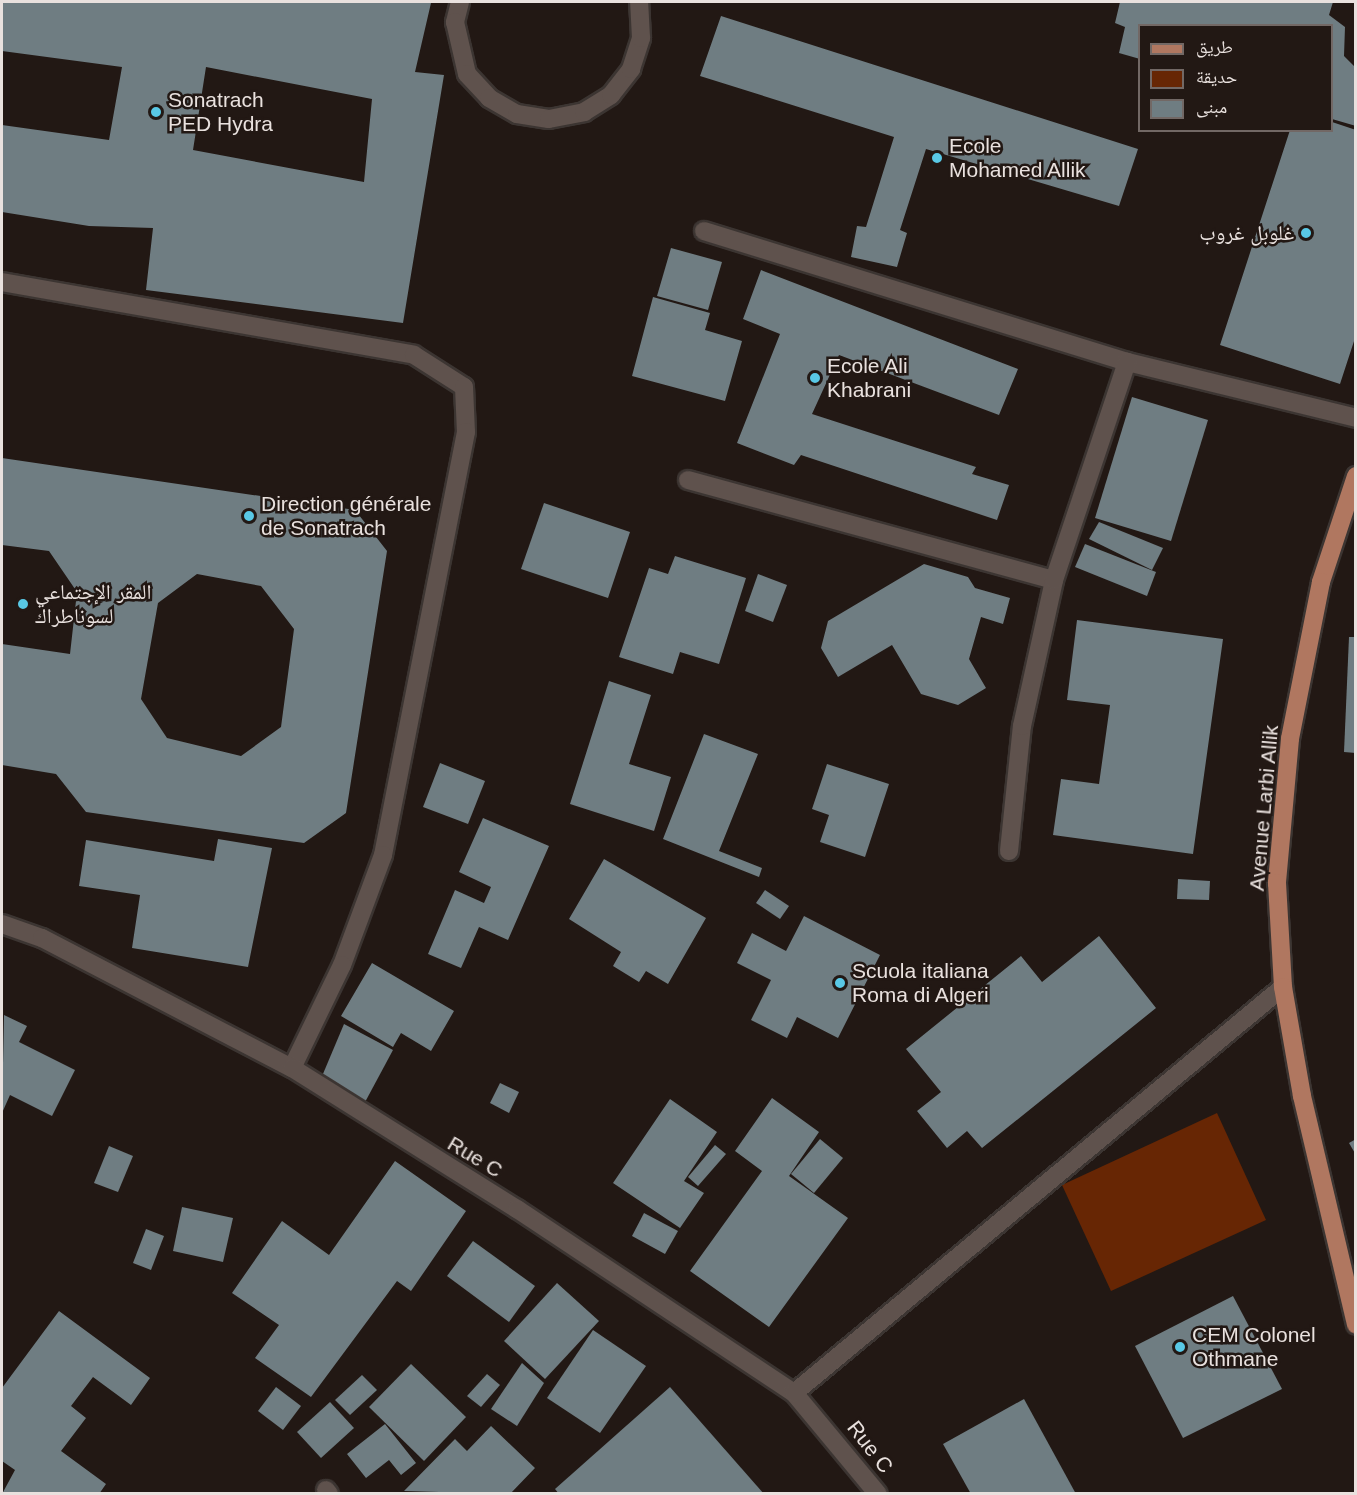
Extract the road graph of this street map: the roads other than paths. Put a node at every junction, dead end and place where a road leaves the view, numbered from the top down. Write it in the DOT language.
graph roads {
  1 [pos="460,2"];
  2 [pos="639,2"];
  3 [pos="704,231"];
  4 [pos="2,282"];
  5 [pos="1127,362"];
  6 [pos="1356,418"];
  7 [pos="1356,476"];
  8 [pos="688,480"];
  9 [pos="1054,580"];
  10 [pos="1009,851"];
  11 [pos="2,924"];
  12 [pos="1283,987"];
  13 [pos="292,1068"];
  14 [pos="1356,1325"];
  15 [pos="794,1392"];
  16 [pos="878,1494"];
  1 -- 2 [label="street"];
  3 -- 5 [label="street"];
  4 -- 13 [label="street"];
  5 -- 6 [label="street"];
  5 -- 9 [label="street"];
  7 -- 12 [label="main road, Avenue Larbi Allik"];
  8 -- 9 [label="street"];
  9 -- 10 [label="street"];
  11 -- 13 [label="street, Rue C"];
  12 -- 14 [label="main road, Avenue Larbi Allik"];
  12 -- 15 [label="street"];
  13 -- 15 [label="street, Rue C"];
  15 -- 16 [label="street, Rue C"];
}
